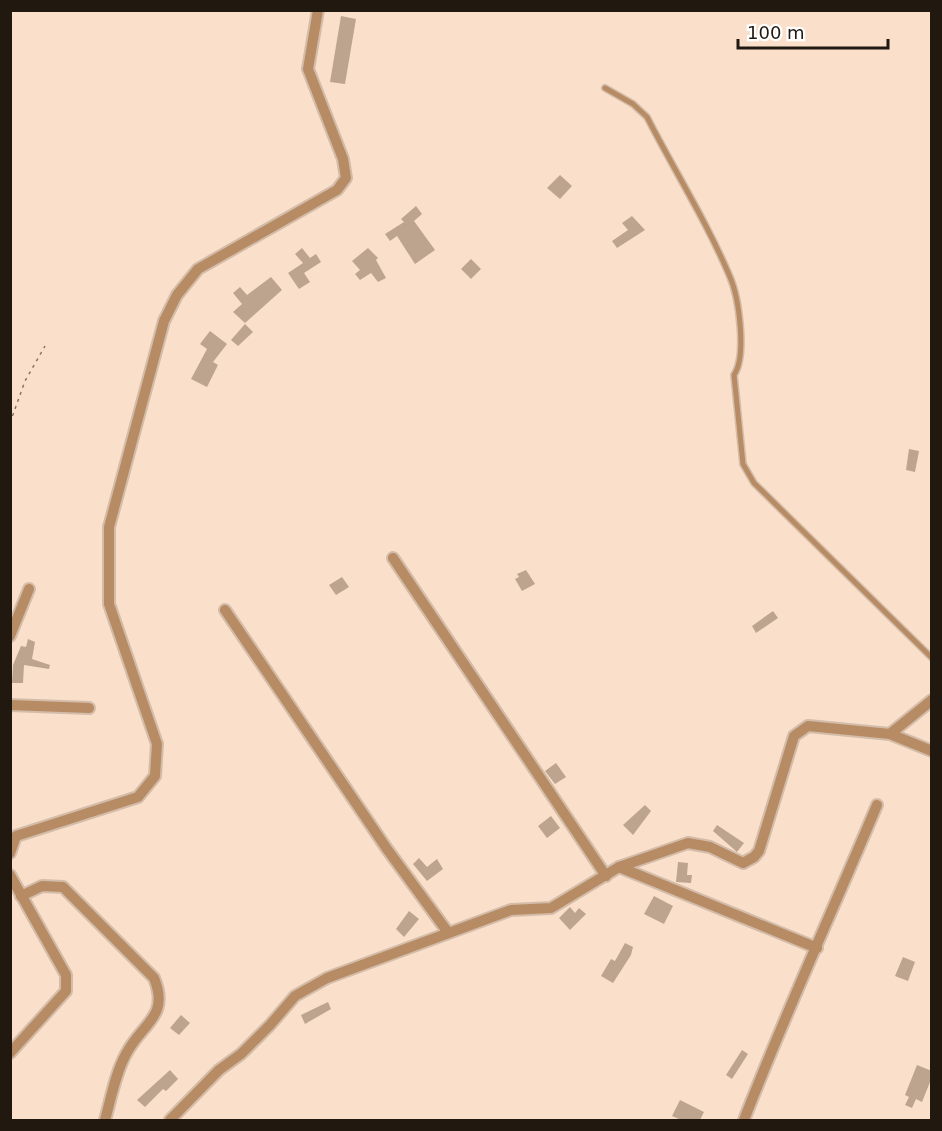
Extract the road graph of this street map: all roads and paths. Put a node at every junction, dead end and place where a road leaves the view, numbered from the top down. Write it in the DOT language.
graph roads {
  1 [pos="318,10"];
  2 [pos="605,88"];
  3 [pos="45,346"];
  4 [pos="10,423"];
  5 [pos="393,558"];
  6 [pos="29,589"];
  7 [pos="225,609"];
  8 [pos="10,636"];
  9 [pos="932,658"];
  10 [pos="932,700"];
  11 [pos="10,705"];
  12 [pos="89,708"];
  13 [pos="890,734"];
  14 [pos="932,751"];
  15 [pos="878,805"];
  16 [pos="10,853"];
  17 [pos="619,867"];
  18 [pos="10,875"];
  19 [pos="606,876"];
  20 [pos="21,896"];
  21 [pos="447,931"];
  22 [pos="817,948"];
  23 [pos="10,1053"];
  24 [pos="105,1120"];
  25 [pos="170,1120"];
  26 [pos="744,1120"];
  1 -- 16 [label="street"];
  2 -- 9 [label="lane"];
  3 -- 4 [label="path"];
  5 -- 19 [label="street"];
  6 -- 8 [label="street"];
  7 -- 21 [label="street"];
  10 -- 13 [label="street"];
  11 -- 12 [label="street"];
  13 -- 14 [label="street"];
  13 -- 17 [label="street"];
  15 -- 22 [label="street"];
  17 -- 19 [label="street"];
  17 -- 22 [label="street"];
  18 -- 20 [label="street"];
  19 -- 21 [label="street"];
  20 -- 23 [label="street"];
  20 -- 24 [label="street"];
  21 -- 25 [label="street"];
  22 -- 26 [label="street"];
}
